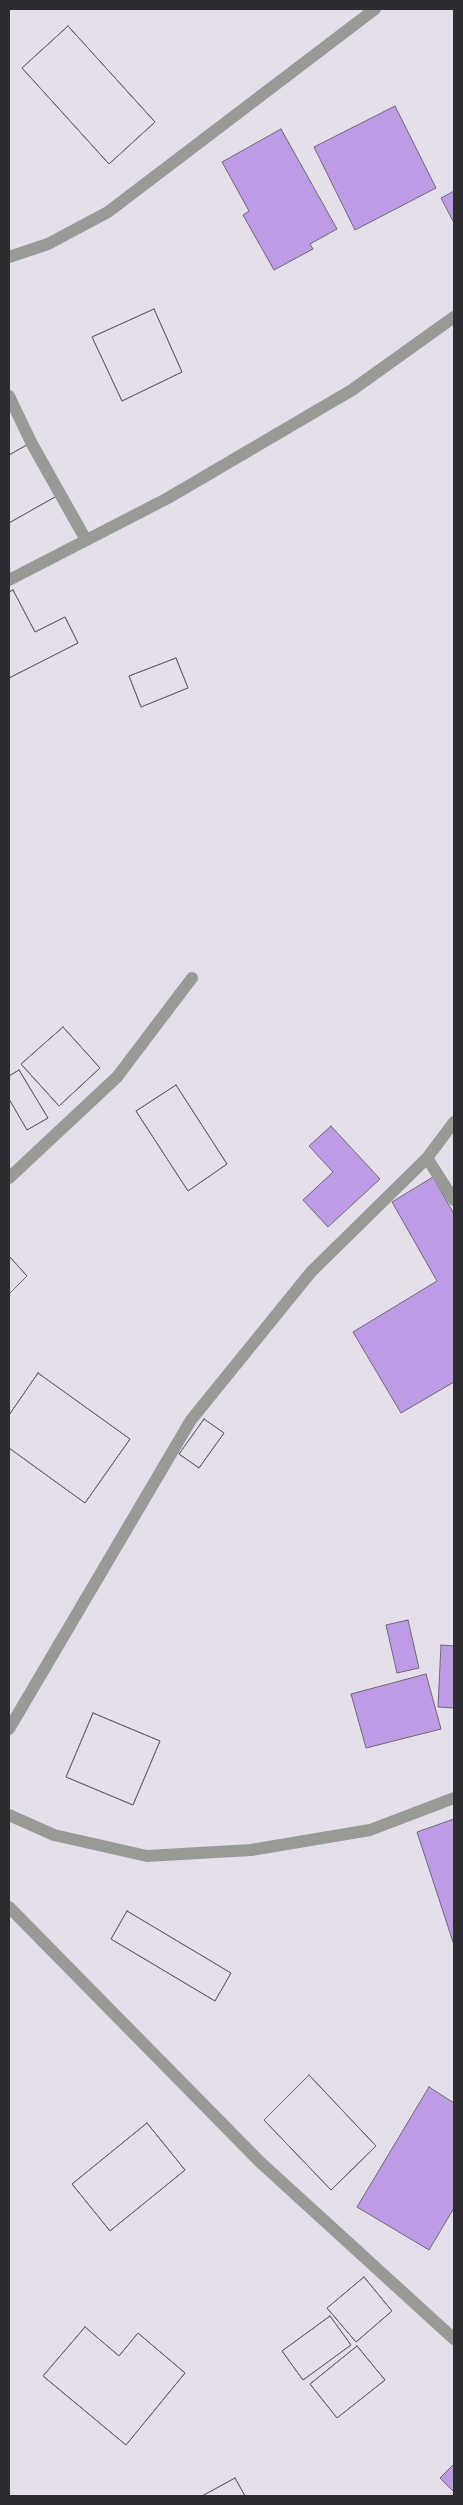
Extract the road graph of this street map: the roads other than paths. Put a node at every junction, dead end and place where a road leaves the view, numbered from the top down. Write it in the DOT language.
graph roads {
  1 [pos="375,9"];
  2 [pos="9,257"];
  3 [pos="454,317"];
  4 [pos="9,396"];
  5 [pos="86,540"];
  6 [pos="9,580"];
  7 [pos="192,978"];
  8 [pos="454,1122"];
  9 [pos="427,1158"];
  10 [pos="9,1178"];
  11 [pos="454,1200"];
  12 [pos="9,1729"];
  13 [pos="454,1798"];
  14 [pos="9,1815"];
  15 [pos="9,1907"];
  16 [pos="454,2340"];
  1 -- 2 [label="street"];
  3 -- 5 [label="street"];
  4 -- 5 [label="street"];
  5 -- 6 [label="street"];
  7 -- 10 [label="street"];
  8 -- 9 [label="street"];
  9 -- 11 [label="street"];
  9 -- 12 [label="street"];
  13 -- 14 [label="street"];
  15 -- 16 [label="street"];
}
